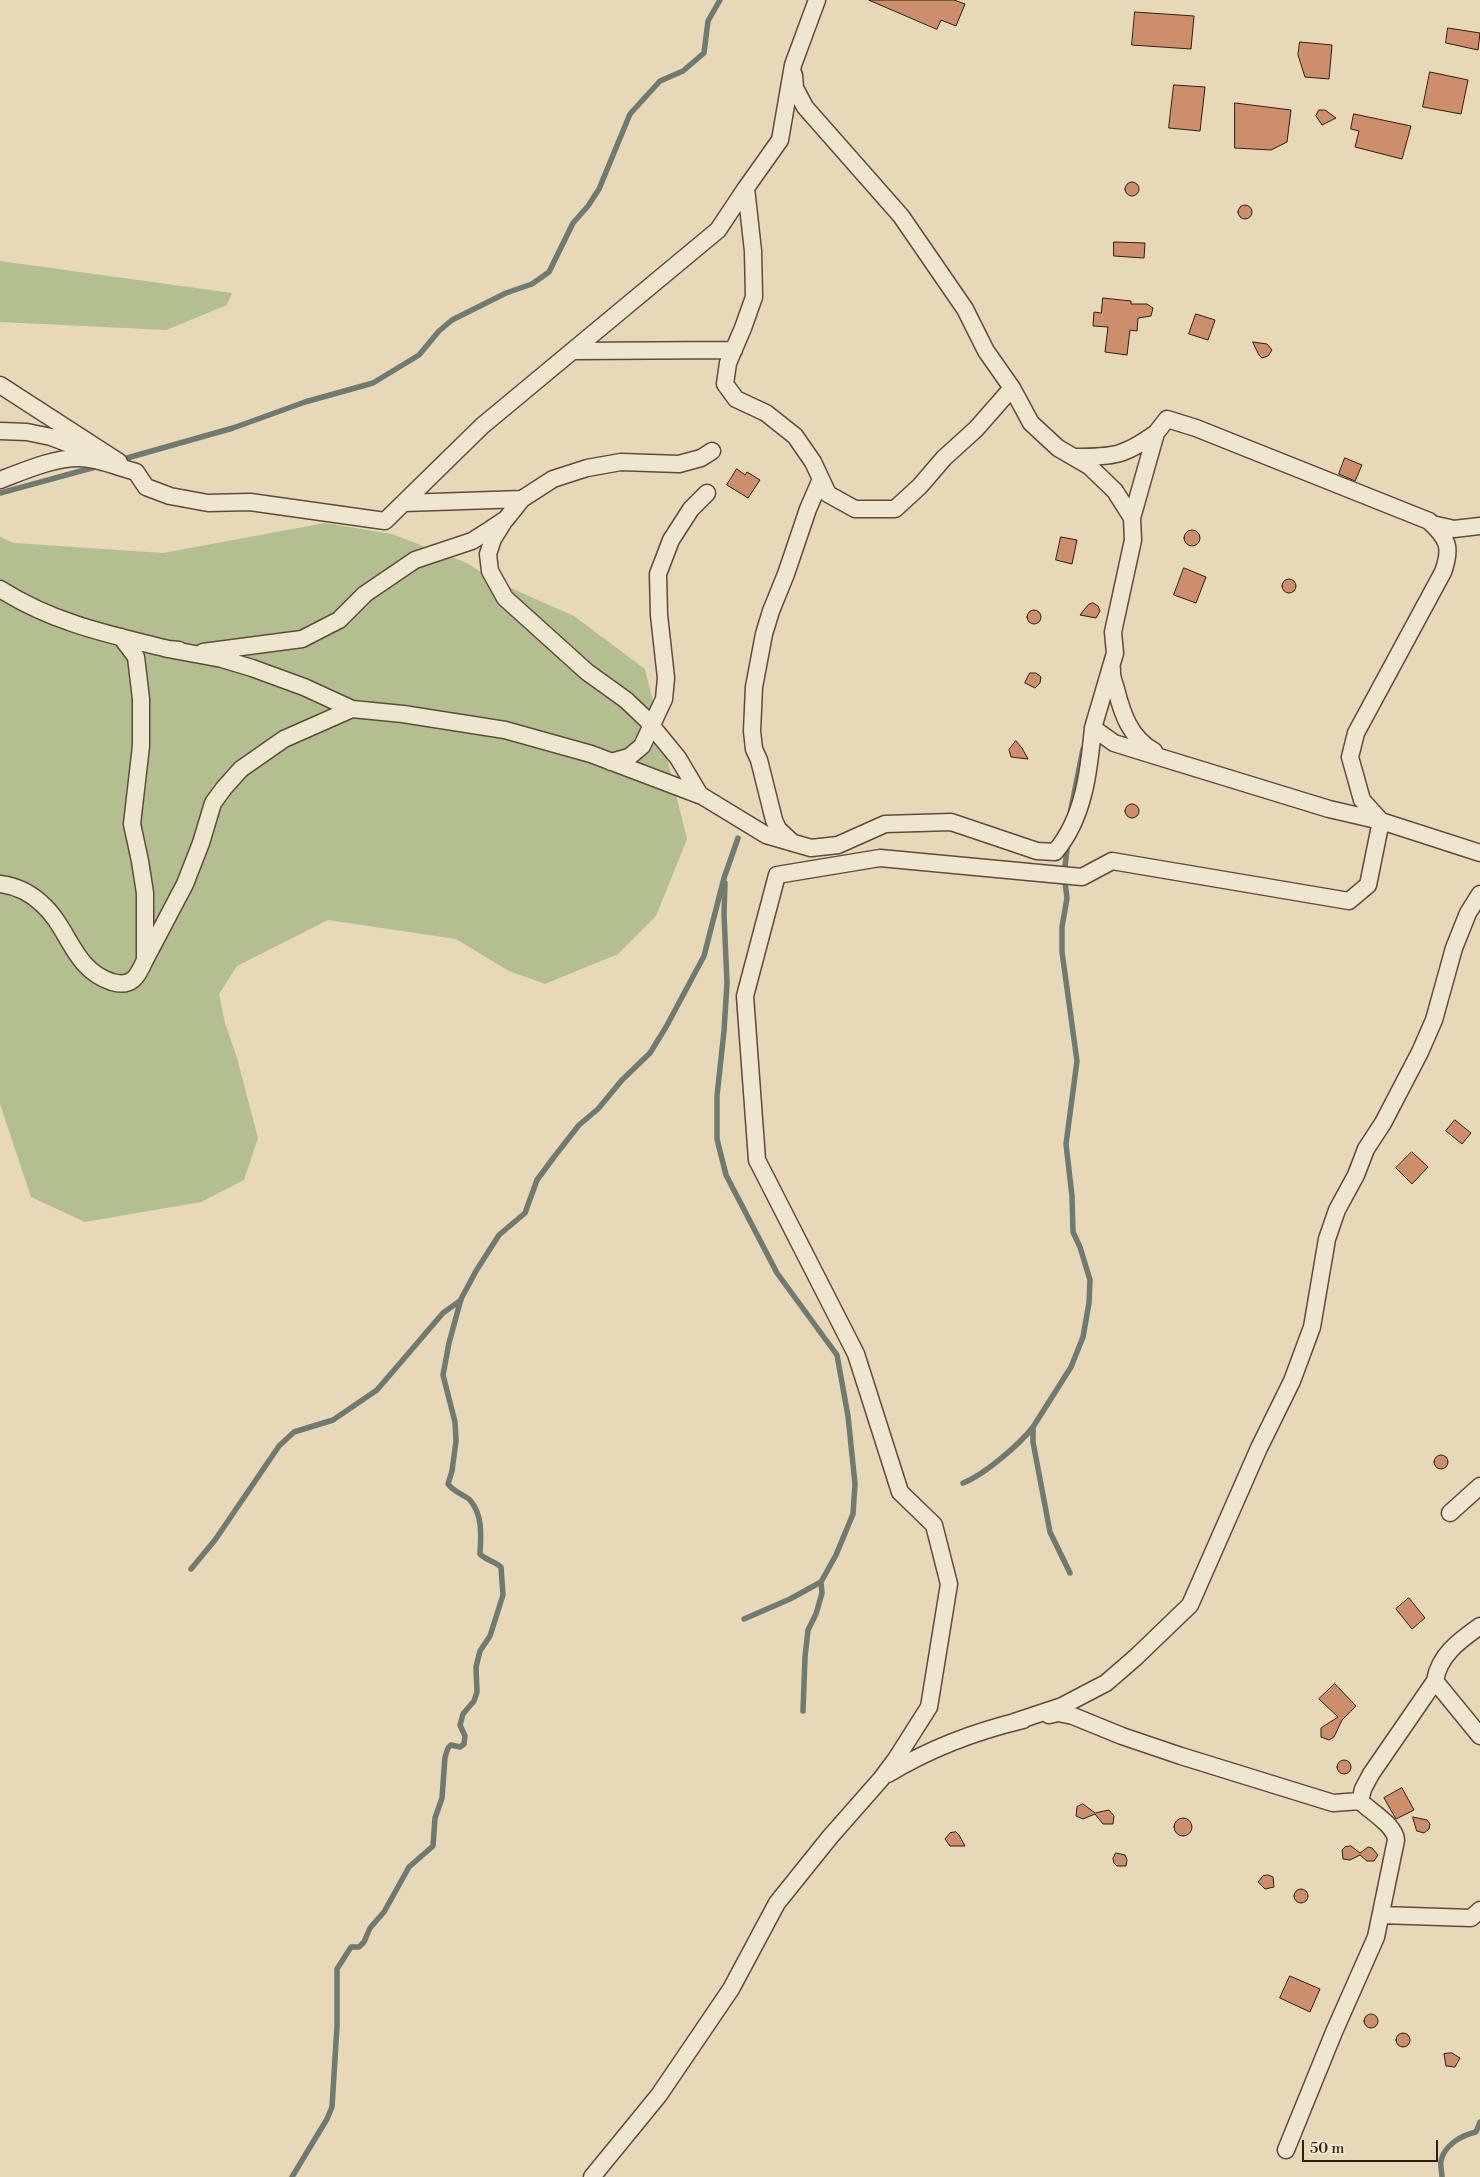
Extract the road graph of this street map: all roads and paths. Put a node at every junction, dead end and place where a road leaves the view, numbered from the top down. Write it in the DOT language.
graph roads {
  1 [pos="817,0"];
  2 [pos="794,65"];
  3 [pos="746,188"];
  4 [pos="734,350"];
  5 [pos="572,351"];
  6 [pos="0,385"];
  7 [pos="1012,388"];
  8 [pos="0,431"];
  9 [pos="1156,433"];
  10 [pos="712,451"];
  11 [pos="1072,457"];
  12 [pos="121,463"];
  13 [pos="136,472"];
  14 [pos="0,480"];
  15 [pos="822,480"];
  16 [pos="707,493"];
  17 [pos="522,498"];
  18 [pos="404,503"];
  19 [pos="1132,518"];
  20 [pos="506,519"];
  21 [pos="1432,524"];
  22 [pos="1480,526"];
  23 [pos="0,589"];
  24 [pos="121,637"];
  25 [pos="168,649"];
  26 [pos="1115,652"];
  27 [pos="352,709"];
  28 [pos="652,727"];
  29 [pos="1093,728"];
  30 [pos="1168,760"];
  31 [pos="612,762"];
  32 [pos="700,795"];
  33 [pos="1381,821"];
  34 [pos="794,844"];
  35 [pos="1480,853"];
  36 [pos="0,884"];
  37 [pos="1480,894"];
  38 [pos="145,960"];
  39 [pos="1480,1486"];
  40 [pos="1450,1513"];
  41 [pos="1480,1626"];
  42 [pos="1435,1681"];
  43 [pos="1014,1722"];
  44 [pos="1480,1736"];
  45 [pos="881,1778"];
  46 [pos="1360,1802"];
  47 [pos="1480,1910"];
  48 [pos="1381,1916"];
  49 [pos="1286,2150"];
  50 [pos="592,2177"];
  1 -- 2 [label="street"];
  2 -- 3 [label="street"];
  2 -- 7 [label="street"];
  3 -- 4 [label="street"];
  3 -- 5 [label="street"];
  4 -- 5 [label="street"];
  4 -- 15 [label="street"];
  5 -- 18 [label="street"];
  6 -- 12 [label="street"];
  7 -- 11 [label="street"];
  7 -- 15 [label="street"];
  8 -- 12 [label="street"];
  9 -- 11 [label="street"];
  9 -- 19 [label="street"];
  9 -- 21 [label="street"];
  10 -- 17 [label="street"];
  11 -- 19 [label="street"];
  12 -- 13 [label="street"];
  13 -- 14 [label="street"];
  13 -- 18 [label="street"];
  15 -- 34 [label="street"];
  16 -- 28 [label="street"];
  17 -- 18 [label="street"];
  17 -- 20 [label="street"];
  19 -- 26 [label="street"];
  20 -- 25 [label="street"];
  20 -- 28 [label="street"];
  21 -- 22 [label="street"];
  21 -- 33 [label="street"];
  23 -- 24 [label="street"];
  24 -- 25 [label="street"];
  24 -- 38 [label="street"];
  25 -- 27 [label="street"];
  26 -- 29 [label="street"];
  26 -- 30 [label="street"];
  27 -- 31 [label="street"];
  27 -- 38 [label="street"];
  28 -- 31 [label="street"];
  28 -- 32 [label="street"];
  29 -- 30 [label="street"];
  29 -- 34 [label="street"];
  30 -- 33 [label="street"];
  31 -- 32 [label="street"];
  32 -- 34 [label="street"];
  33 -- 35 [label="street"];
  33 -- 45 [label="street"];
  36 -- 38 [label="street"];
  37 -- 43 [label="street"];
  39 -- 40 [label="street"];
  41 -- 42 [label="street"];
  42 -- 44 [label="street"];
  42 -- 46 [label="street"];
  43 -- 45 [label="street"];
  43 -- 46 [label="street"];
  45 -- 50 [label="street"];
  46 -- 48 [label="street"];
  47 -- 48 [label="street"];
  48 -- 49 [label="street"];
}
